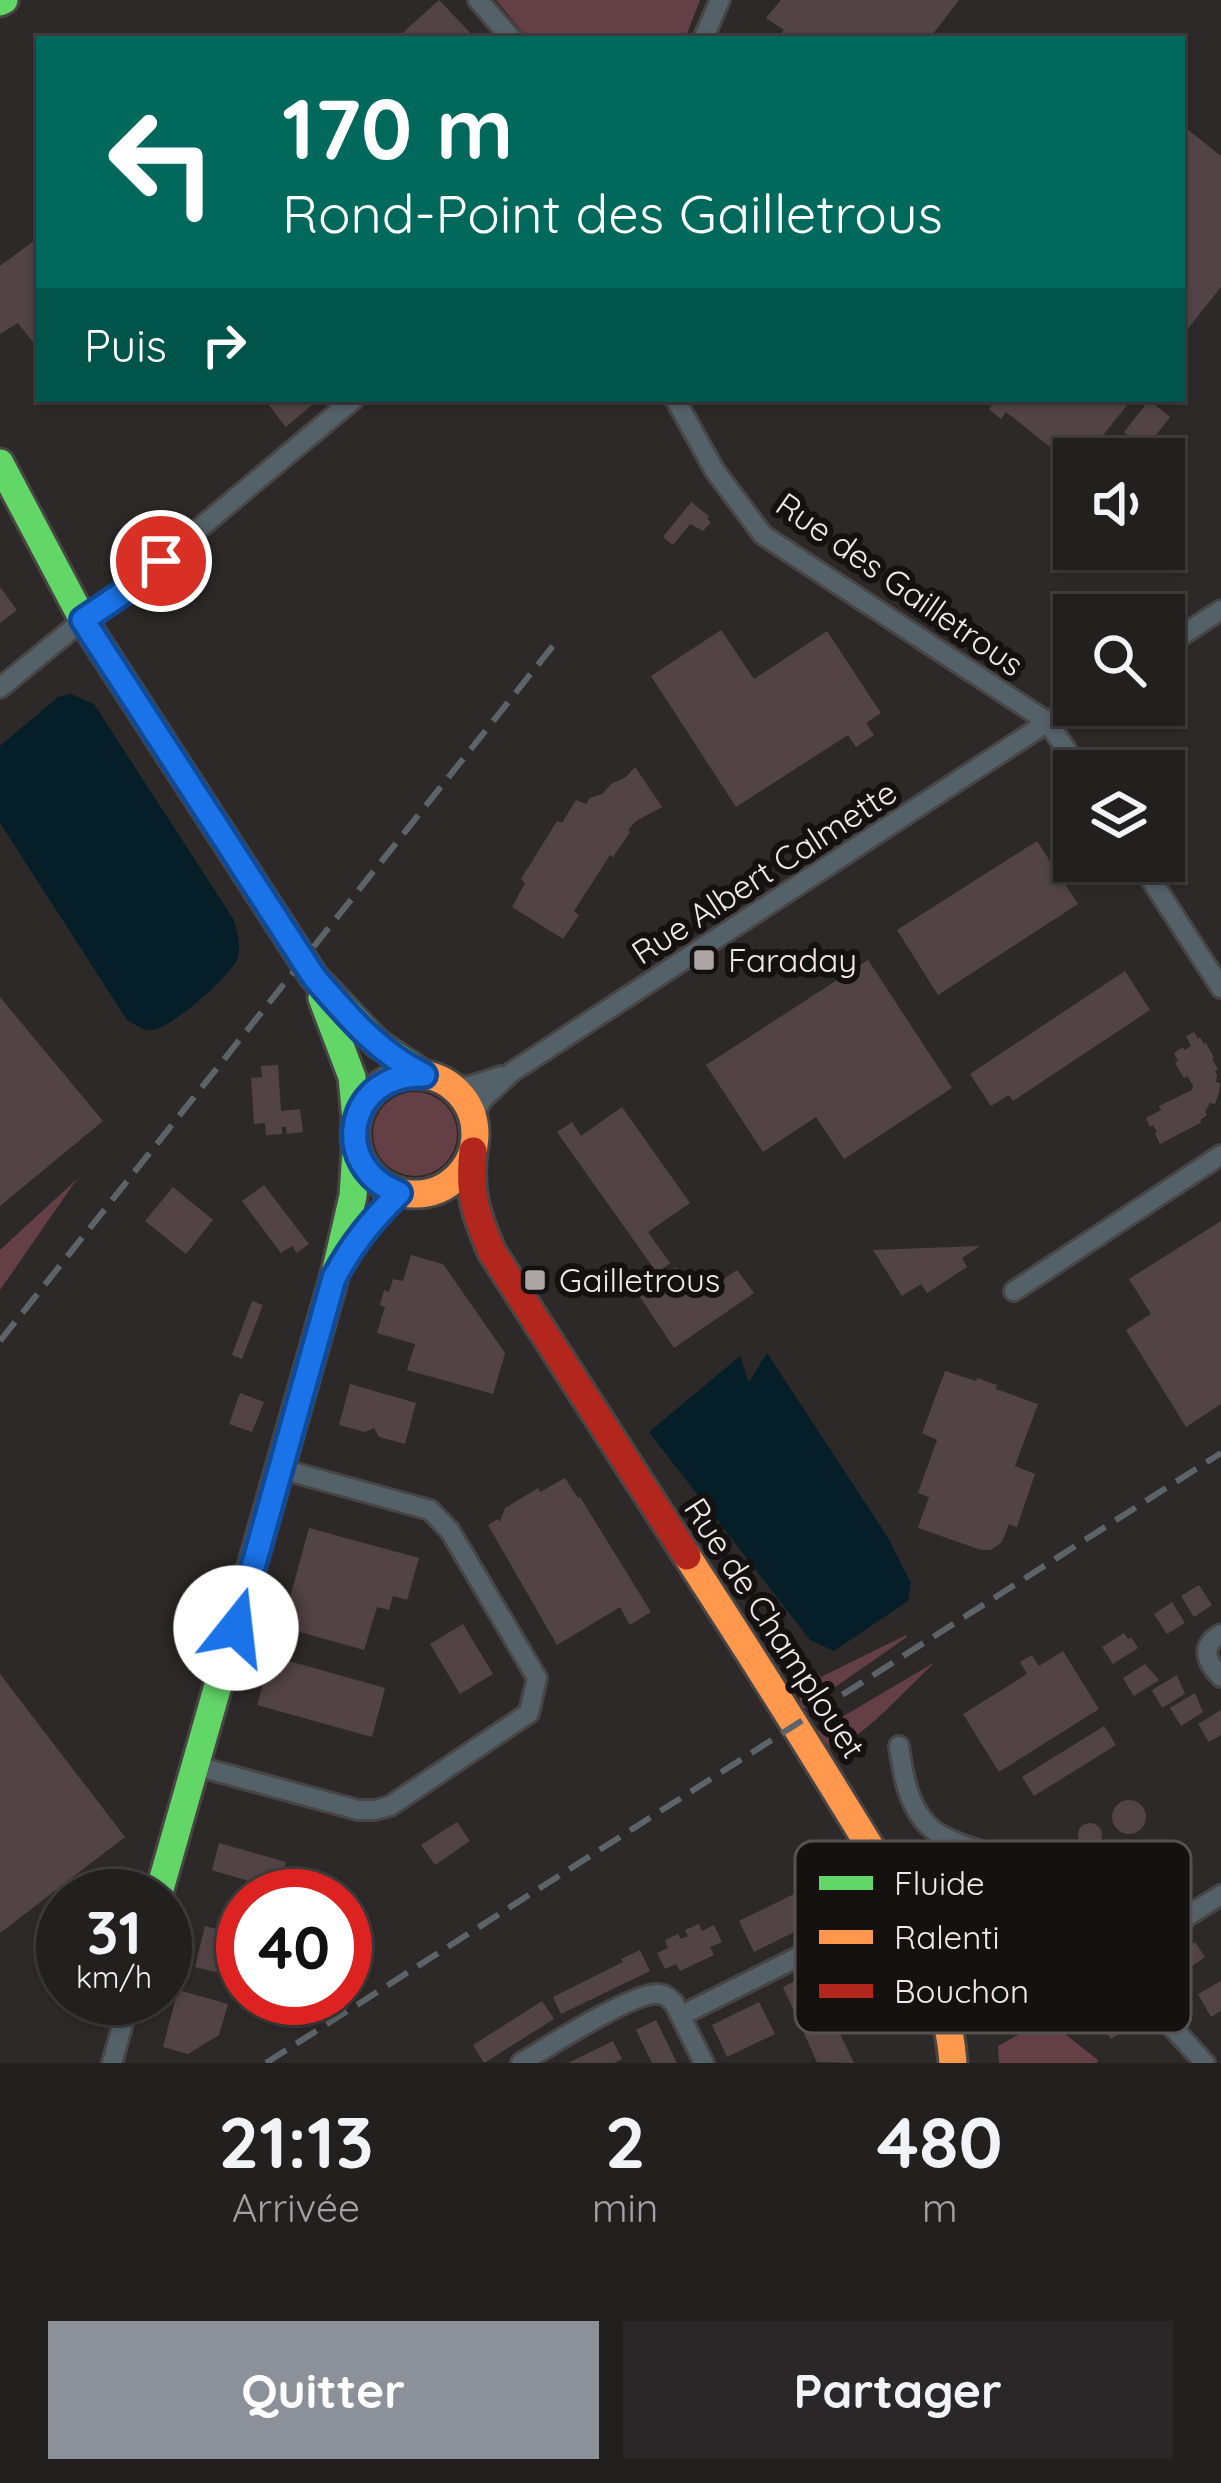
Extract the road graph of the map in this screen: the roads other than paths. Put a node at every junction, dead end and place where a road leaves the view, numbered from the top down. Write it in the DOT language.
graph roads {
  1 [pos="478,0"];
  2 [pos="720,0"];
  3 [pos="509,36"];
  4 [pos="705,36"];
  5 [pos="350,402"];
  6 [pos="677,402"];
  7 [pos="0,463"];
  8 [pos="1221,610"];
  9 [pos="83,620"];
  10 [pos="1185,633"];
  11 [pos="0,688"];
  12 [pos="1053,719"];
  13 [pos="1048,722"];
  14 [pos="1066,750"];
  15 [pos="1152,882"];
  16 [pos="314,977"];
  17 [pos="1221,988"];
  18 [pos="512,1072"];
  19 [pos="424,1075"];
  20 [pos="452,1087"];
  21 [pos="473,1116"];
  22 [pos="356,1120"];
  23 [pos="356,1151"];
  24 [pos="473,1151"];
  25 [pos="1221,1155"];
  26 [pos="403,1194"];
  27 [pos="492,1252"];
  28 [pos="334,1278"];
  29 [pos="1014,1291"];
  30 [pos="281,1469"];
  31 [pos="1221,1634"];
  32 [pos="1221,1677"];
  33 [pos="899,1746"];
  34 [pos="196,1766"];
  35 [pos="867,1841"];
  36 [pos="957,1841"];
  37 [pos="166,1869"];
  38 [pos="1221,1894"];
  39 [pos="1191,1913"];
  40 [pos="795,1958"];
  41 [pos="682,2014"];
  42 [pos="123,2025"];
  43 [pos="949,2033"];
  44 [pos="1178,2033"];
  45 [pos="112,2063"];
  46 [pos="521,2063"];
  47 [pos="704,2063"];
  48 [pos="953,2063"];
  49 [pos="1205,2063"];
  1 -- 3 [label="street"];
  2 -- 4 [label="street"];
  5 -- 9 [label="street"];
  6 -- 13 [label="street, Rue des Gailletrous"];
  7 -- 9 [label="street"];
  8 -- 10 [label="street"];
  9 -- 11 [label="street"];
  9 -- 16 [label="street"];
  12 -- 13 [label="street, Rue Albert Calmette"];
  13 -- 14 [label="street, Rue des Gailletrous"];
  13 -- 18 [label="street, Rue Albert Calmette"];
  15 -- 17 [label="street"];
  16 -- 19 [label="street"];
  16 -- 22 [label="street"];
  18 -- 20 [label="street, Rue Albert Calmette"];
  18 -- 21 [label="street, Rue Albert Calmette"];
  19 -- 20 [label="street"];
  19 -- 22 [label="street"];
  20 -- 21 [label="street"];
  21 -- 24 [label="street"];
  22 -- 23 [label="street"];
  23 -- 26 [label="street"];
  23 -- 28 [label="street"];
  24 -- 26 [label="street"];
  24 -- 27 [label="street, Rue de Champlouet"];
  25 -- 29 [label="street"];
  26 -- 27 [label="street, Rue de Champlouet"];
  26 -- 28 [label="street"];
  27 -- 35 [label="street, Rue de Champlouet"];
  28 -- 30 [label="street"];
  30 -- 34 [label="street"];
  30 -- 34 [label="street"];
  31 -- 32 [label="street"];
  33 -- 36 [label="street"];
  34 -- 37 [label="street"];
  38 -- 39 [label="street"];
  40 -- 41 [label="street"];
  41 -- 46 [label="street"];
  41 -- 47 [label="street"];
  42 -- 45 [label="street"];
  43 -- 48 [label="street, Rue de Champlouet"];
  44 -- 49 [label="street"];
}
